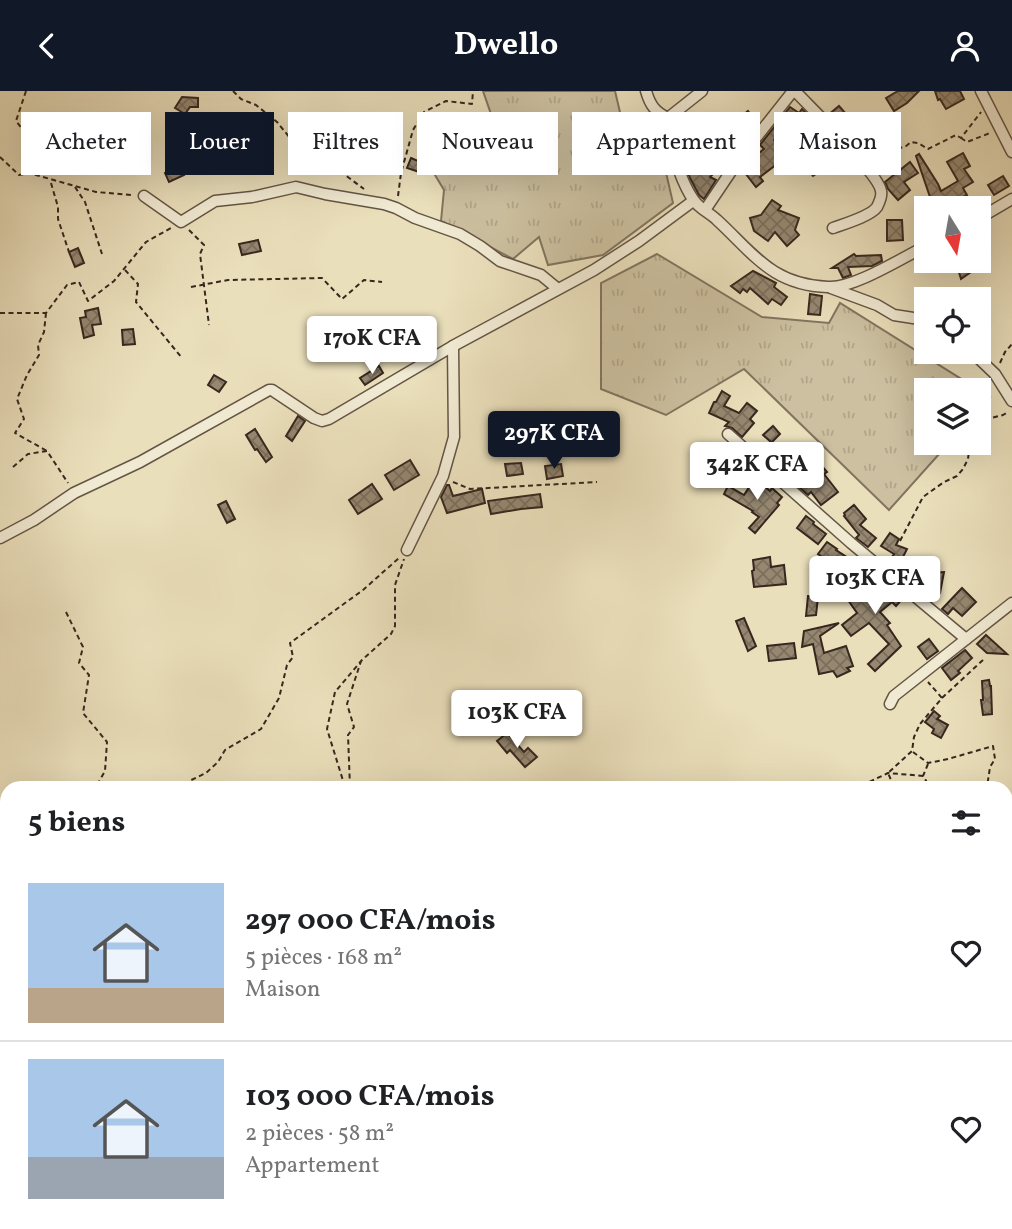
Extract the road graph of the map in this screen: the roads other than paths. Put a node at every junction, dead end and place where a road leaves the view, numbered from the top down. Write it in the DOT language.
graph roads {
  1 [pos="646,91"];
  2 [pos="702,91"];
  3 [pos="796,91"];
  4 [pos="981,91"];
  5 [pos="656,112"];
  6 [pos="676,112"];
  7 [pos="1012,152"];
  8 [pos="683,175"];
  9 [pos="144,196"];
  10 [pos="1012,199"];
  11 [pos="693,201"];
  12 [pos="705,210"];
  13 [pos="991,211"];
  14 [pos="833,228"];
  15 [pos="914,252"];
  16 [pos="830,288"];
  17 [pos="558,289"];
  18 [pos="914,318"];
  19 [pos="453,346"];
  20 [pos="984,364"];
  21 [pos="1012,401"];
  22 [pos="728,434"];
  23 [pos="0,538"];
  24 [pos="407,550"];
  25 [pos="1012,603"];
  26 [pos="966,639"];
  27 [pos="890,704"];
  1 -- 5 [label="street"];
  2 -- 6 [label="street"];
  3 -- 12 [label="street"];
  3 -- 14 [label="street"];
  4 -- 7 [label="street"];
  8 -- 11 [label="street"];
  9 -- 17 [label="street"];
  10 -- 13 [label="street"];
  11 -- 12 [label="street"];
  11 -- 17 [label="street"];
  12 -- 16 [label="street"];
  15 -- 16 [label="street"];
  16 -- 18 [label="street"];
  17 -- 19 [label="street"];
  19 -- 23 [label="street"];
  19 -- 24 [label="street"];
  20 -- 21 [label="street"];
  22 -- 26 [label="street"];
  25 -- 26 [label="street"];
  26 -- 27 [label="street"];
}
